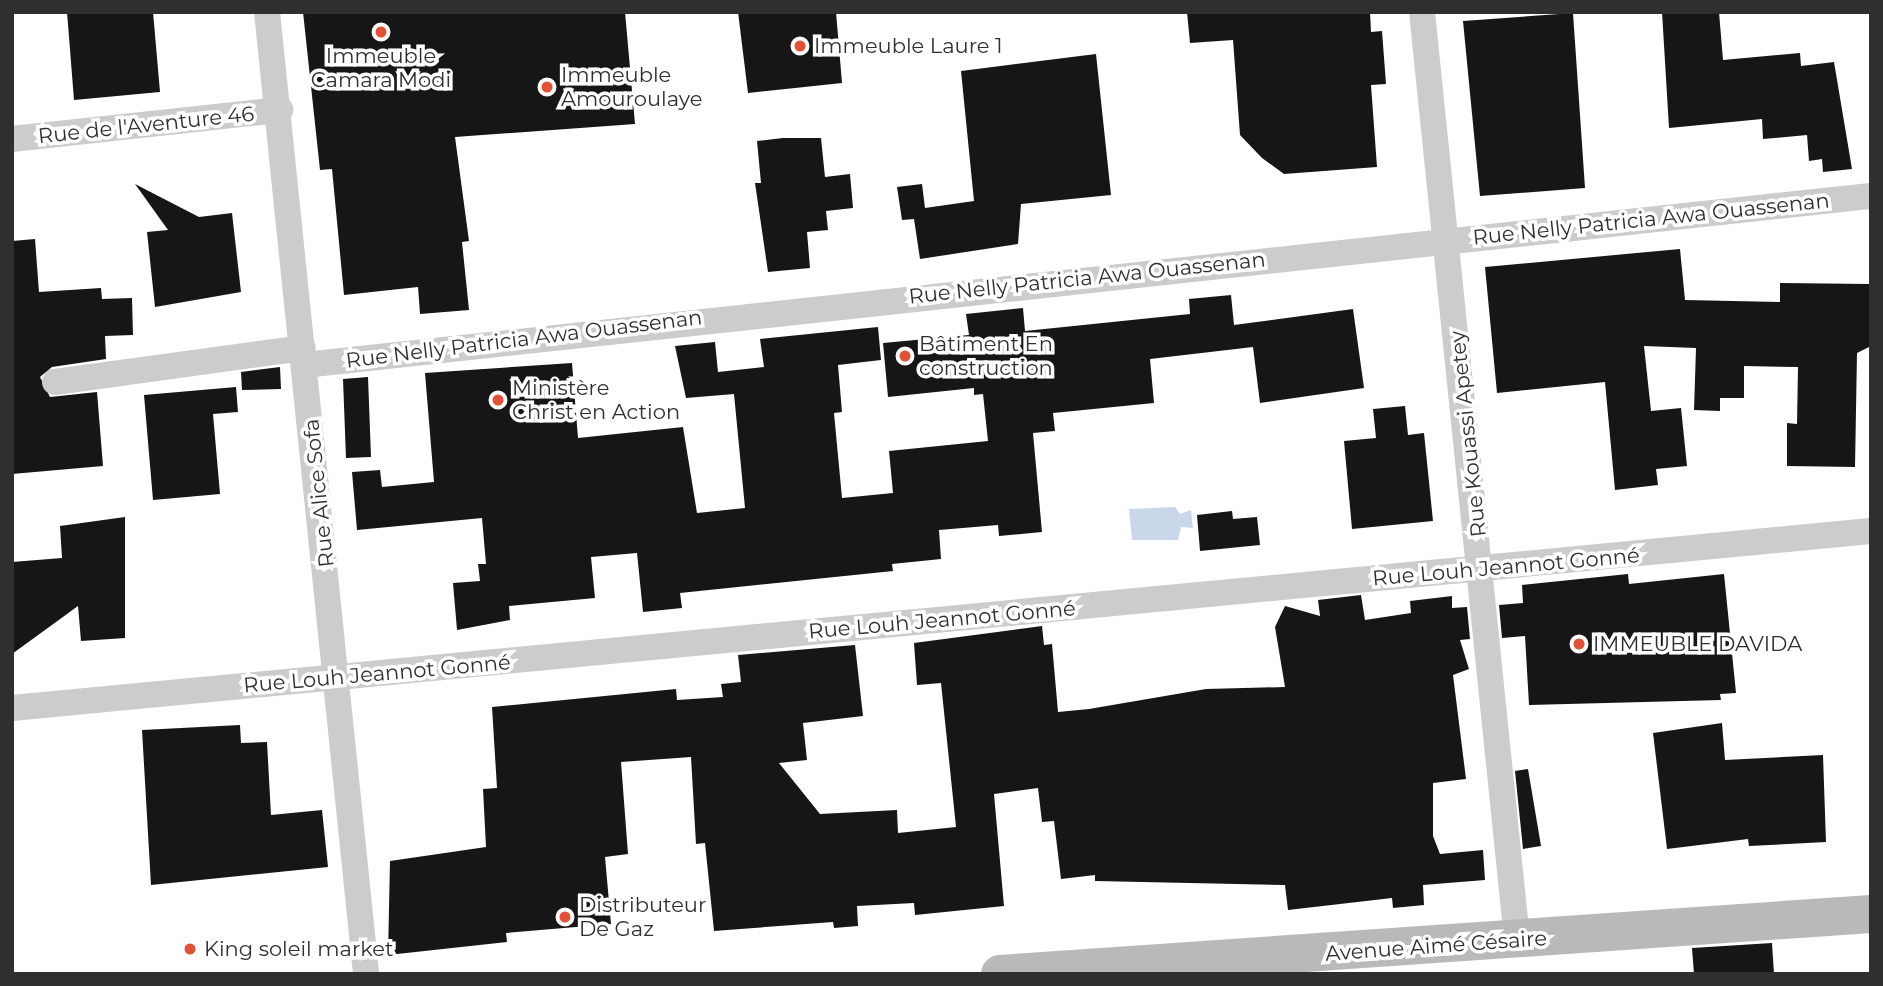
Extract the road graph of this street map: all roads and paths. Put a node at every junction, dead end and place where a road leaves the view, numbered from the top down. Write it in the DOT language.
graph roads {
  1 [pos="267,12"];
  2 [pos="1422,12"];
  3 [pos="280,110"];
  4 [pos="12,139"];
  5 [pos="1871,196"];
  6 [pos="1447,241"];
  7 [pos="304,356"];
  8 [pos="55,382"];
  9 [pos="1871,531"];
  10 [pos="1482,570"];
  11 [pos="340,678"];
  12 [pos="12,708"];
  13 [pos="1871,914"];
  14 [pos="1517,940"];
  15 [pos="366,974"];
  16 [pos="1000,974"];
  1 -- 3 [label="street, Rue Alice Sofa"];
  2 -- 6 [label="street, Rue Kouassi Apetey"];
  3 -- 4 [label="street, Rue de l'Aventure 46"];
  3 -- 7 [label="street, Rue Alice Sofa"];
  5 -- 6 [label="street, Rue Nelly Patricia Awa Ouassenan"];
  6 -- 7 [label="street, Rue Nelly Patricia Awa Ouassenan"];
  6 -- 10 [label="street, Rue Kouassi Apetey"];
  7 -- 8 [label="street, Rue Nelly Patricia Awa Ouassenan"];
  7 -- 11 [label="street, Rue Alice Sofa"];
  9 -- 10 [label="street, Rue Louh Jeannot Gonné"];
  10 -- 11 [label="street, Rue Louh Jeannot Gonné"];
  10 -- 14 [label="street, Rue Kouassi Apetey"];
  11 -- 12 [label="street, Rue Louh Jeannot Gonné"];
  11 -- 15 [label="street, Rue Alice Sofa"];
  13 -- 14 [label="street, Avenue Aimé Césaire"];
  14 -- 16 [label="street, Avenue Aimé Césaire"];
}
